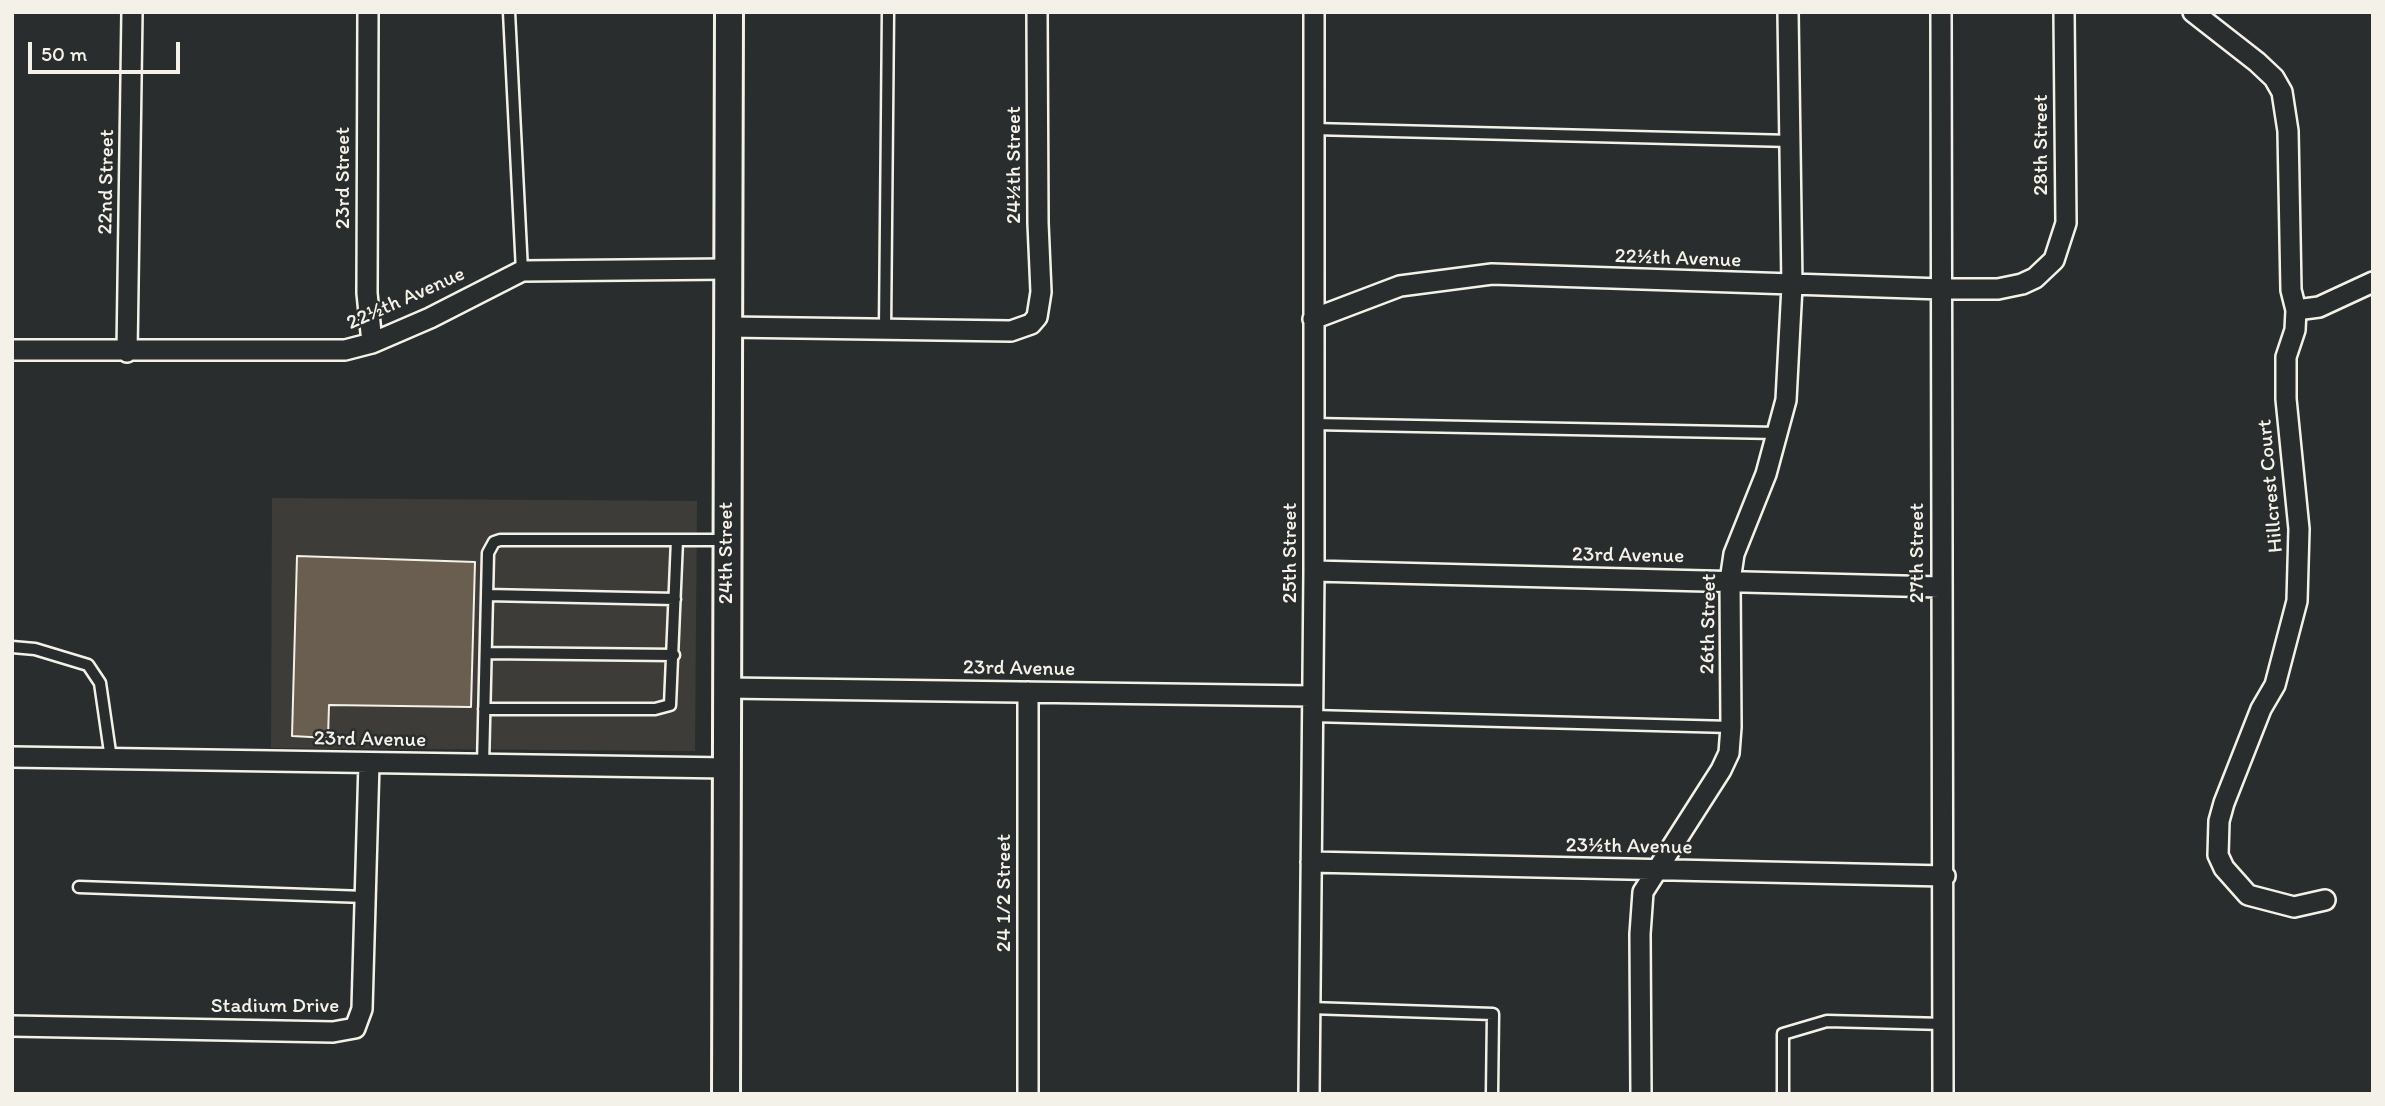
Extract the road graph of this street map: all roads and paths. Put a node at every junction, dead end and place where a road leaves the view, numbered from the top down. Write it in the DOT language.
graph roads {
  1 [pos="132,12"];
  2 [pos="368,12"];
  3 [pos="509,12"];
  4 [pos="729,12"];
  5 [pos="888,12"];
  6 [pos="1037,12"];
  7 [pos="1314,12"];
  8 [pos="1788,12"];
  9 [pos="1941,12"];
  10 [pos="2064,12"];
  11 [pos="2193,12"];
  12 [pos="1313,129"];
  13 [pos="1791,141"];
  14 [pos="729,269"];
  15 [pos="522,271"];
  16 [pos="2042,271"];
  17 [pos="2373,282"];
  18 [pos="1792,286"];
  19 [pos="1942,289"];
  20 [pos="2296,310"];
  21 [pos="1313,319"];
  22 [pos="728,327"];
  23 [pos="885,329"];
  24 [pos="372,343"];
  25 [pos="12,350"];
  26 [pos="127,352"];
  27 [pos="1313,424"];
  28 [pos="1777,433"];
  29 [pos="677,540"];
  30 [pos="727,540"];
  31 [pos="1314,572"];
  32 [pos="1730,581"];
  33 [pos="1940,587"];
  34 [pos="487,595"];
  35 [pos="675,599"];
  36 [pos="12,647"];
  37 [pos="486,653"];
  38 [pos="674,655"];
  39 [pos="727,688"];
  40 [pos="1028,692"];
  41 [pos="1311,696"];
  42 [pos="484,709"];
  43 [pos="1311,716"];
  44 [pos="1731,727"];
  45 [pos="12,757"];
  46 [pos="111,759"];
  47 [pos="369,763"];
  48 [pos="483,765"];
  49 [pos="727,768"];
  50 [pos="1311,863"];
  51 [pos="1655,870"];
  52 [pos="1945,876"];
  53 [pos="79,887"];
  54 [pos="365,897"];
  55 [pos="2325,900"];
  56 [pos="1310,1009"];
  57 [pos="1944,1024"];
  58 [pos="12,1026"];
  59 [pos="726,1094"];
  60 [pos="1028,1094"];
  61 [pos="1309,1094"];
  62 [pos="1492,1094"];
  63 [pos="1641,1094"];
  64 [pos="1783,1094"];
  65 [pos="1943,1094"];
  1 -- 26 [label="street, 22nd Street"];
  2 -- 24 [label="street, 23rd Street"];
  3 -- 15 [label="lane"];
  4 -- 14 [label="street, 24th Street"];
  5 -- 23 [label="lane"];
  6 -- 23 [label="street, 24½th Street"];
  7 -- 12 [label="street, 25th Street"];
  8 -- 13 [label="street, 26th Street"];
  9 -- 19 [label="street, 27th Street"];
  10 -- 16 [label="street, 28th Street"];
  11 -- 20 [label="street, Hillcrest Court"];
  12 -- 13 [label="lane"];
  12 -- 21 [label="street, 25th Street"];
  13 -- 18 [label="street, 26th Street"];
  14 -- 15 [label="street, 22½th Avenue"];
  14 -- 22 [label="street, 24th Street"];
  15 -- 24 [label="street, 22½th Avenue"];
  16 -- 19 [label="street, 22½th Avenue"];
  17 -- 20 [label="street"];
  18 -- 19 [label="street, 22½th Avenue"];
  18 -- 21 [label="street, 22½th Avenue"];
  18 -- 28 [label="street, 26th Street"];
  19 -- 33 [label="street, 27th Street"];
  20 -- 55 [label="street, Hillcrest Court"];
  21 -- 27 [label="street, 25th Street"];
  22 -- 23 [label="street"];
  22 -- 30 [label="street, 24th Street"];
  24 -- 26 [label="street, 22½th Avenue"];
  25 -- 26 [label="street, 22½th Avenue"];
  27 -- 28 [label="lane"];
  27 -- 31 [label="street, 25th Street"];
  28 -- 32 [label="street, 26th Street"];
  29 -- 30 [label="lane"];
  29 -- 34 [label="lane"];
  29 -- 35 [label="lane"];
  30 -- 39 [label="street, 24th Street"];
  31 -- 32 [label="street, 23rd Avenue"];
  31 -- 41 [label="street, 25th Street"];
  32 -- 33 [label="street, 23rd Avenue"];
  32 -- 44 [label="street, 26th Street"];
  33 -- 52 [label="street, 27th Street"];
  34 -- 35 [label="lane"];
  34 -- 37 [label="lane"];
  35 -- 38 [label="lane"];
  36 -- 46 [label="lane"];
  37 -- 38 [label="lane"];
  37 -- 42 [label="lane"];
  38 -- 42 [label="lane"];
  39 -- 40 [label="street, 23rd Avenue"];
  39 -- 49 [label="street, 24th Street"];
  40 -- 41 [label="street, 23rd Avenue"];
  40 -- 60 [label="street, 24 1/2 Street"];
  41 -- 43 [label="street, 25th Street"];
  42 -- 48 [label="lane"];
  43 -- 44 [label="lane"];
  43 -- 50 [label="street, 25th Street"];
  44 -- 51 [label="street, 26th Street"];
  45 -- 46 [label="street, 23rd Avenue"];
  46 -- 47 [label="street, 23rd Avenue"];
  47 -- 48 [label="street, 23rd Avenue"];
  47 -- 54 [label="street, Stadium Drive"];
  48 -- 49 [label="street, 23rd Avenue"];
  49 -- 59 [label="street, 24th Street"];
  50 -- 51 [label="street, 23½th Avenue"];
  50 -- 56 [label="street, 25th Street"];
  51 -- 52 [label="street, 23½th Avenue"];
  51 -- 63 [label="street, 26th Street"];
  52 -- 57 [label="street, 27th Street"];
  53 -- 54 [label="lane"];
  54 -- 58 [label="street, Stadium Drive"];
  56 -- 61 [label="street, 25th Street"];
  56 -- 62 [label="lane"];
  57 -- 64 [label="lane"];
  57 -- 65 [label="street, 27th Street"];
}
